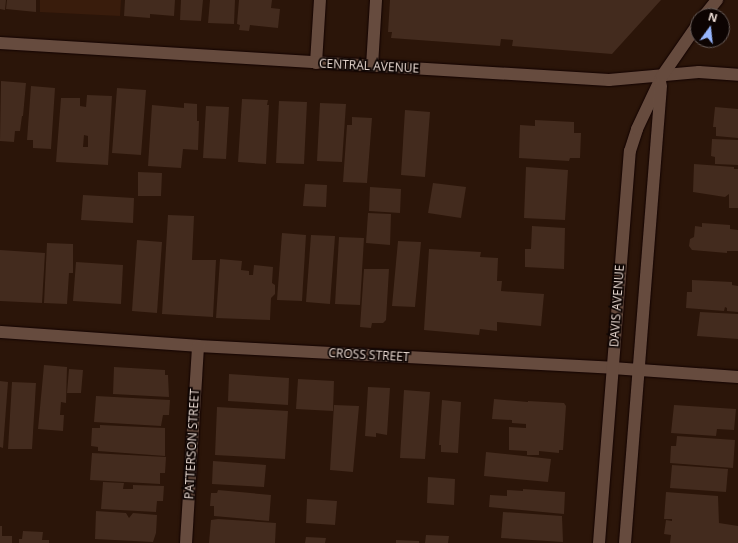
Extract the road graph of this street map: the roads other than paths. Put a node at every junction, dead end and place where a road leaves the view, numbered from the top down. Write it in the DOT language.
graph roads {
  1 [pos="320,0"];
  2 [pos="376,0"];
  3 [pos="717,0"];
  4 [pos="710,8"];
  5 [pos="690,36"];
  6 [pos="0,43"];
  7 [pos="316,63"];
  8 [pos="372,66"];
  9 [pos="738,75"];
  10 [pos="662,76"];
  11 [pos="0,332"];
  12 [pos="198,346"];
  13 [pos="612,368"];
  14 [pos="638,370"];
  15 [pos="738,377"];
  16 [pos="186,543"];
  17 [pos="599,543"];
  18 [pos="625,543"];
  1 -- 7 [label="street"];
  2 -- 8 [label="street"];
  3 -- 4 [label="street"];
  5 -- 10 [label="street, DAVIS AVENUE"];
  6 -- 7 [label="street, CENTRAL AVENUE"];
  7 -- 8 [label="street, CENTRAL AVENUE"];
  8 -- 10 [label="street, CENTRAL AVENUE"];
  9 -- 10 [label="street, CENTRAL AVENUE"];
  10 -- 13 [label="street, DAVIS AVENUE"];
  10 -- 14 [label="street"];
  11 -- 12 [label="street, CROSS STREET"];
  12 -- 13 [label="street, CROSS STREET"];
  12 -- 16 [label="street, PATTERSON STREET"];
  13 -- 14 [label="street, CROSS STREET"];
  13 -- 17 [label="street, DAVIS AVENUE"];
  14 -- 15 [label="street, CROSS STREET"];
  14 -- 18 [label="street"];
}
